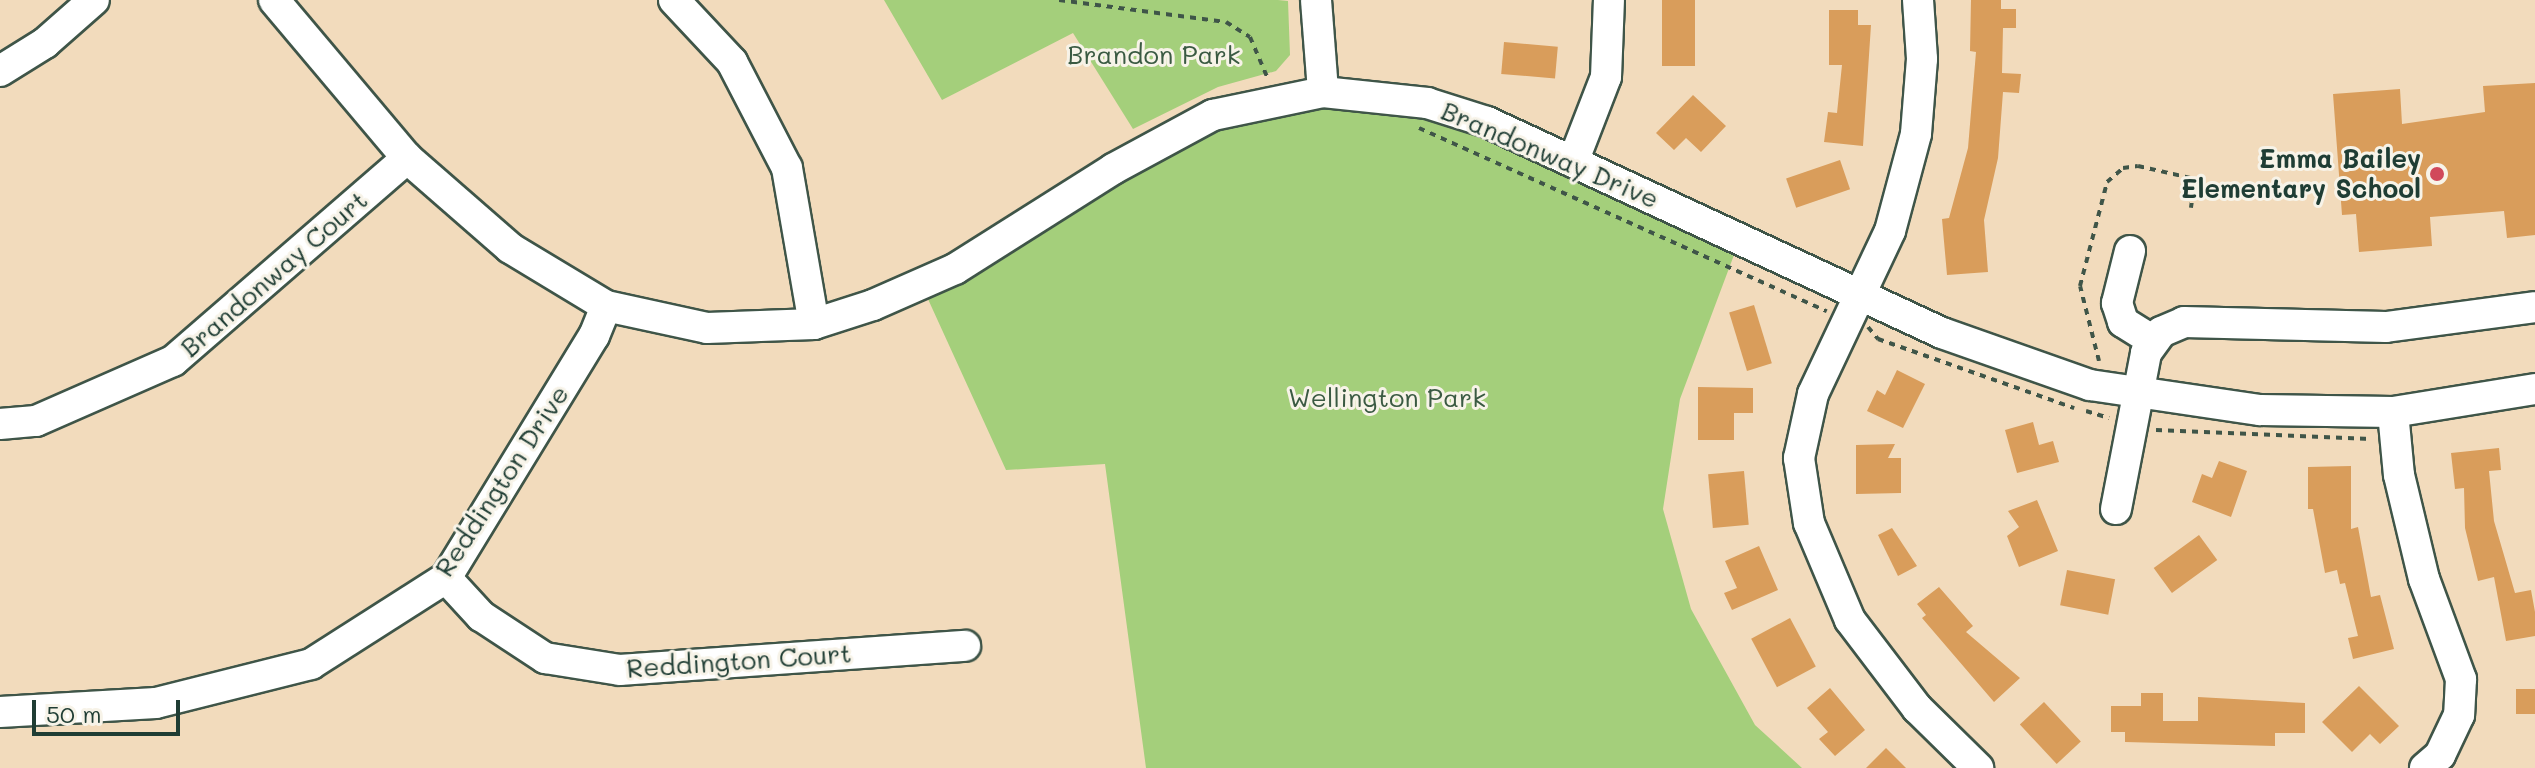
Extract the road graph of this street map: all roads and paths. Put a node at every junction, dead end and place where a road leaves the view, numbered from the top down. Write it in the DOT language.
graph roads {
  1 [pos="94,0"];
  2 [pos="274,0"];
  3 [pos="674,0"];
  4 [pos="1316,0"];
  5 [pos="1609,0"];
  6 [pos="1918,0"];
  7 [pos="0,71"];
  8 [pos="1323,92"];
  9 [pos="407,158"];
  10 [pos="1573,162"];
  11 [pos="2130,251"];
  12 [pos="1861,296"];
  13 [pos="606,306"];
  14 [pos="2535,307"];
  15 [pos="814,324"];
  16 [pos="2152,340"];
  17 [pos="2535,389"];
  18 [pos="2139,396"];
  19 [pos="2393,412"];
  20 [pos="0,424"];
  21 [pos="2116,509"];
  22 [pos="446,578"];
  23 [pos="965,646"];
  24 [pos="0,712"];
  25 [pos="1978,768"];
  26 [pos="2425,768"];
  1 -- 7 [label="street"];
  2 -- 9 [label="street, Brandonway Drive"];
  3 -- 15 [label="street"];
  4 -- 8 [label="street"];
  5 -- 10 [label="street"];
  6 -- 12 [label="street"];
  8 -- 10 [label="street, Brandonway Drive"];
  8 -- 15 [label="street, Brandonway Drive"];
  9 -- 13 [label="street, Brandonway Drive"];
  9 -- 20 [label="street, Brandonway Court"];
  10 -- 12 [label="street, Brandonway Drive"];
  11 -- 16 [label="street"];
  12 -- 18 [label="street, Brandonway Drive"];
  12 -- 25 [label="street"];
  13 -- 15 [label="street, Brandonway Drive"];
  13 -- 22 [label="street, Reddington Drive"];
  14 -- 16 [label="street"];
  16 -- 18 [label="street"];
  17 -- 19 [label="street, Brandonway Drive"];
  18 -- 19 [label="street, Brandonway Drive"];
  18 -- 21 [label="street"];
  19 -- 26 [label="street"];
  22 -- 23 [label="street, Reddington Court"];
  22 -- 24 [label="street, Reddington Drive"];
}
